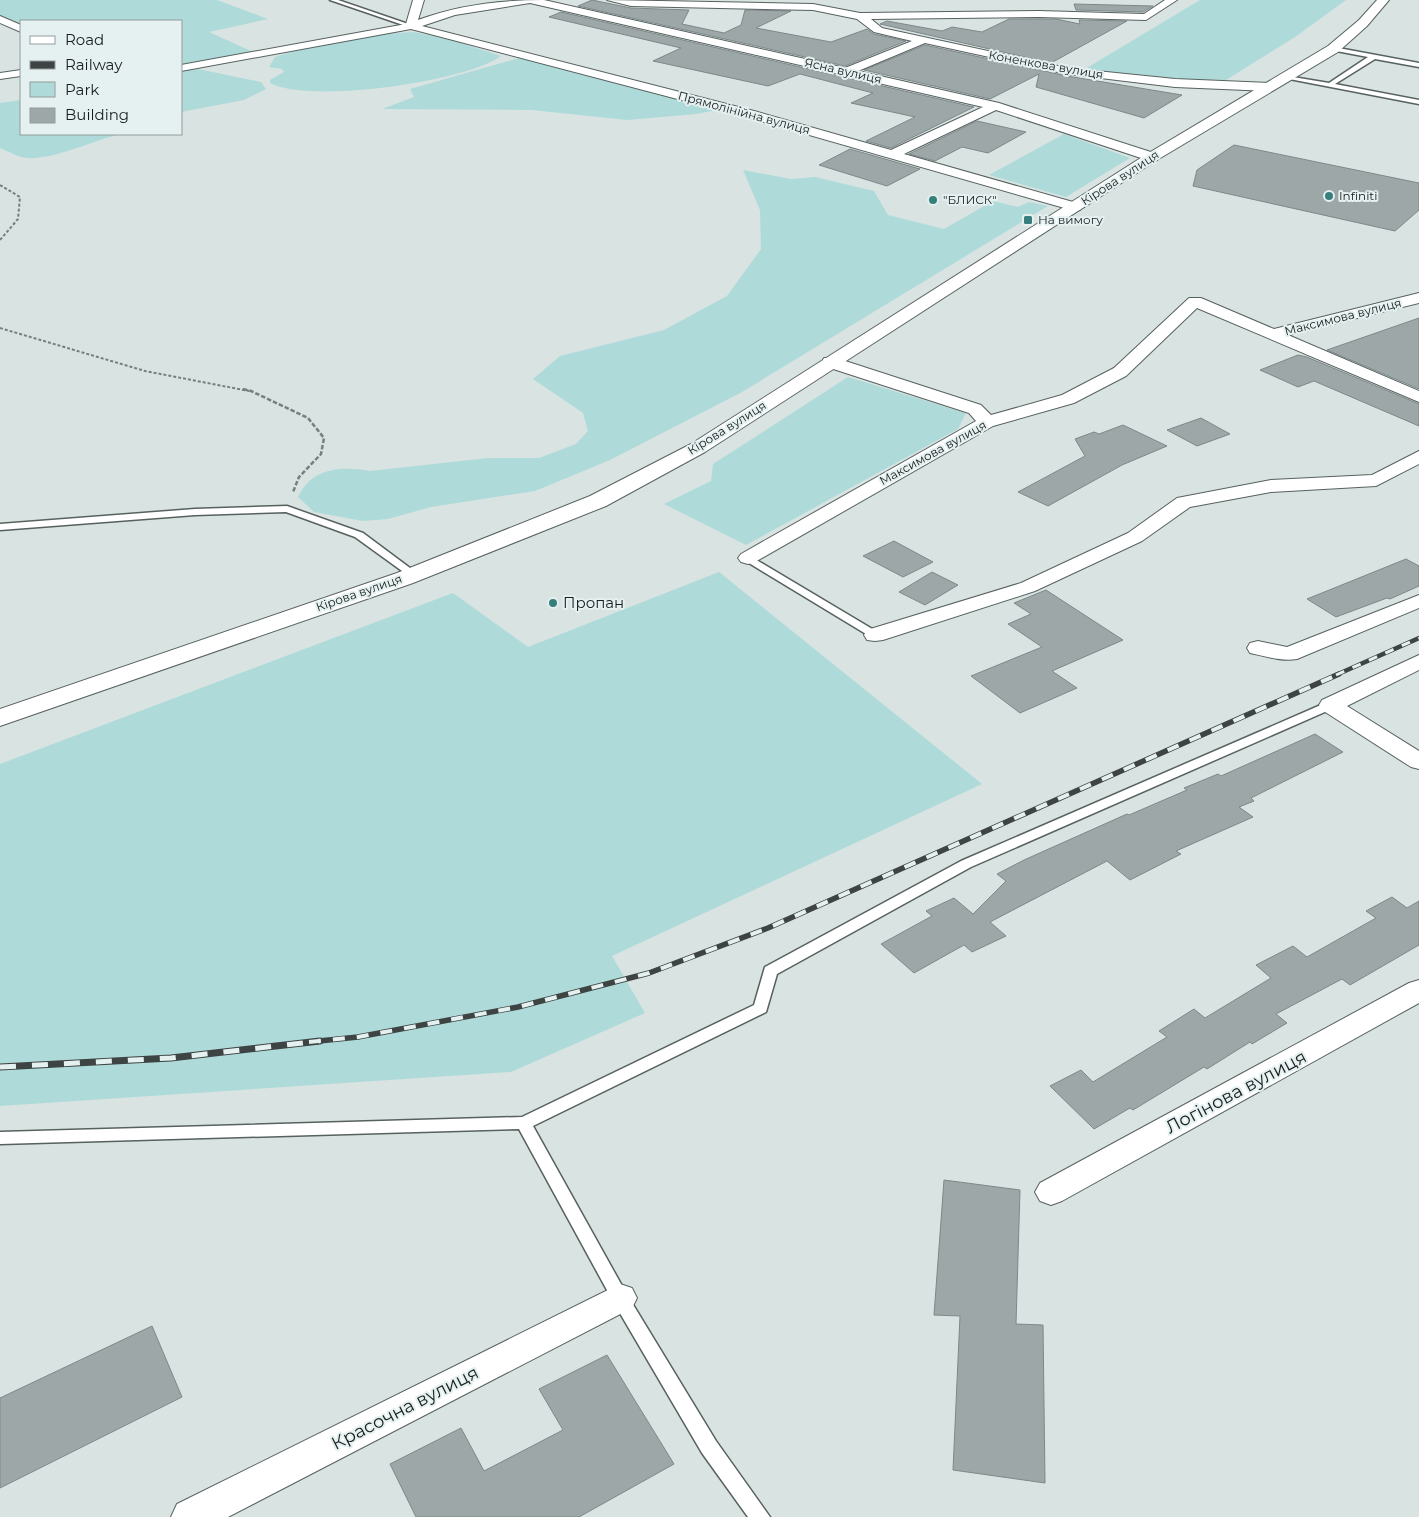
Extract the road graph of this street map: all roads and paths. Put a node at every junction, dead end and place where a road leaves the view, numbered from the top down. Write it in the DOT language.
graph roads {
  1 [pos="333,0"];
  2 [pos="419,0"];
  3 [pos="530,0"];
  4 [pos="612,0"];
  5 [pos="1172,0"];
  6 [pos="1383,0"];
  7 [pos="860,16"];
  8 [pos="1146,17"];
  9 [pos="0,19"];
  10 [pos="412,26"];
  11 [pos="20,29"];
  12 [pos="921,41"];
  13 [pos="1333,49"];
  14 [pos="1373,58"];
  15 [pos="1419,66"];
  16 [pos="182,68"];
  17 [pos="846,72"];
  18 [pos="20,73"];
  19 [pos="0,76"];
  20 [pos="1278,82"];
  21 [pos="1330,85"];
  22 [pos="1419,102"];
  23 [pos="995,106"];
  24 [pos="890,155"];
  25 [pos="1152,157"];
  26 [pos="0,185"];
  27 [pos="1075,207"];
  28 [pos="0,240"];
  29 [pos="1419,298"];
  30 [pos="0,328"];
  31 [pos="1273,334"];
  32 [pos="830,362"];
  33 [pos="1419,397"];
  34 [pos="987,422"];
  35 [pos="1419,457"];
  36 [pos="287,509"];
  37 [pos="0,527"];
  38 [pos="748,558"];
  39 [pos="413,574"];
  40 [pos="1419,601"];
  41 [pos="875,635"];
  42 [pos="1258,648"];
  43 [pos="1419,662"];
  44 [pos="1330,705"];
  45 [pos="0,718"];
  46 [pos="1419,762"];
  47 [pos="1419,990"];
  48 [pos="524,1123"];
  49 [pos="0,1138"];
  50 [pos="1051,1192"];
  51 [pos="620,1298"];
  52 [pos="190,1517"];
  53 [pos="760,1517"];
  1 -- 10 [label="lane"];
  2 -- 10 [label="street"];
  3 -- 10 [label="street"];
  3 -- 17 [label="street, Ясна вулиця"];
  4 -- 7 [label="street"];
  5 -- 8 [label="street"];
  6 -- 13 [label="main road, Кірова вулиця"];
  7 -- 8 [label="street"];
  7 -- 12 [label="street, Коненкова вулиця"];
  9 -- 11 [label="street"];
  10 -- 16 [label="street"];
  10 -- 24 [label="street, Прямолінійна вулиця"];
  12 -- 17 [label="street"];
  12 -- 20 [label="street, Коненкова вулиця"];
  13 -- 14 [label="lane"];
  13 -- 20 [label="main road, Кірова вулиця"];
  14 -- 15 [label="lane"];
  14 -- 21 [label="lane"];
  17 -- 23 [label="street, Ясна вулиця"];
  18 -- 19 [label="street"];
  20 -- 21 [label="lane"];
  20 -- 25 [label="main road, Кірова вулиця"];
  21 -- 22 [label="lane"];
  23 -- 24 [label="street"];
  23 -- 25 [label="street, Ясна вулиця"];
  24 -- 27 [label="street, Прямолінійна вулиця"];
  25 -- 27 [label="main road, Кірова вулиця"];
  26 -- 28 [label="path"];
  27 -- 32 [label="main road, Кірова вулиця"];
  29 -- 31 [label="street, Максимова вулиця"];
  30 -- 36 [label="path"];
  31 -- 33 [label="street"];
  31 -- 34 [label="street, Максимова вулиця"];
  32 -- 34 [label="street"];
  32 -- 39 [label="main road, Кірова вулиця"];
  34 -- 38 [label="street, Максимова вулиця"];
  35 -- 41 [label="street"];
  36 -- 37 [label="lane"];
  36 -- 39 [label="lane"];
  38 -- 41 [label="lane"];
  39 -- 45 [label="main road, Кірова вулиця"];
  40 -- 42 [label="street"];
  43 -- 44 [label="street"];
  44 -- 46 [label="street"];
  44 -- 48 [label="lane"];
  47 -- 50 [label="street, Логінова вулиця"];
  48 -- 49 [label="lane"];
  48 -- 51 [label="lane"];
  51 -- 52 [label="street, Красочна вулиця"];
  51 -- 53 [label="lane"];
}
